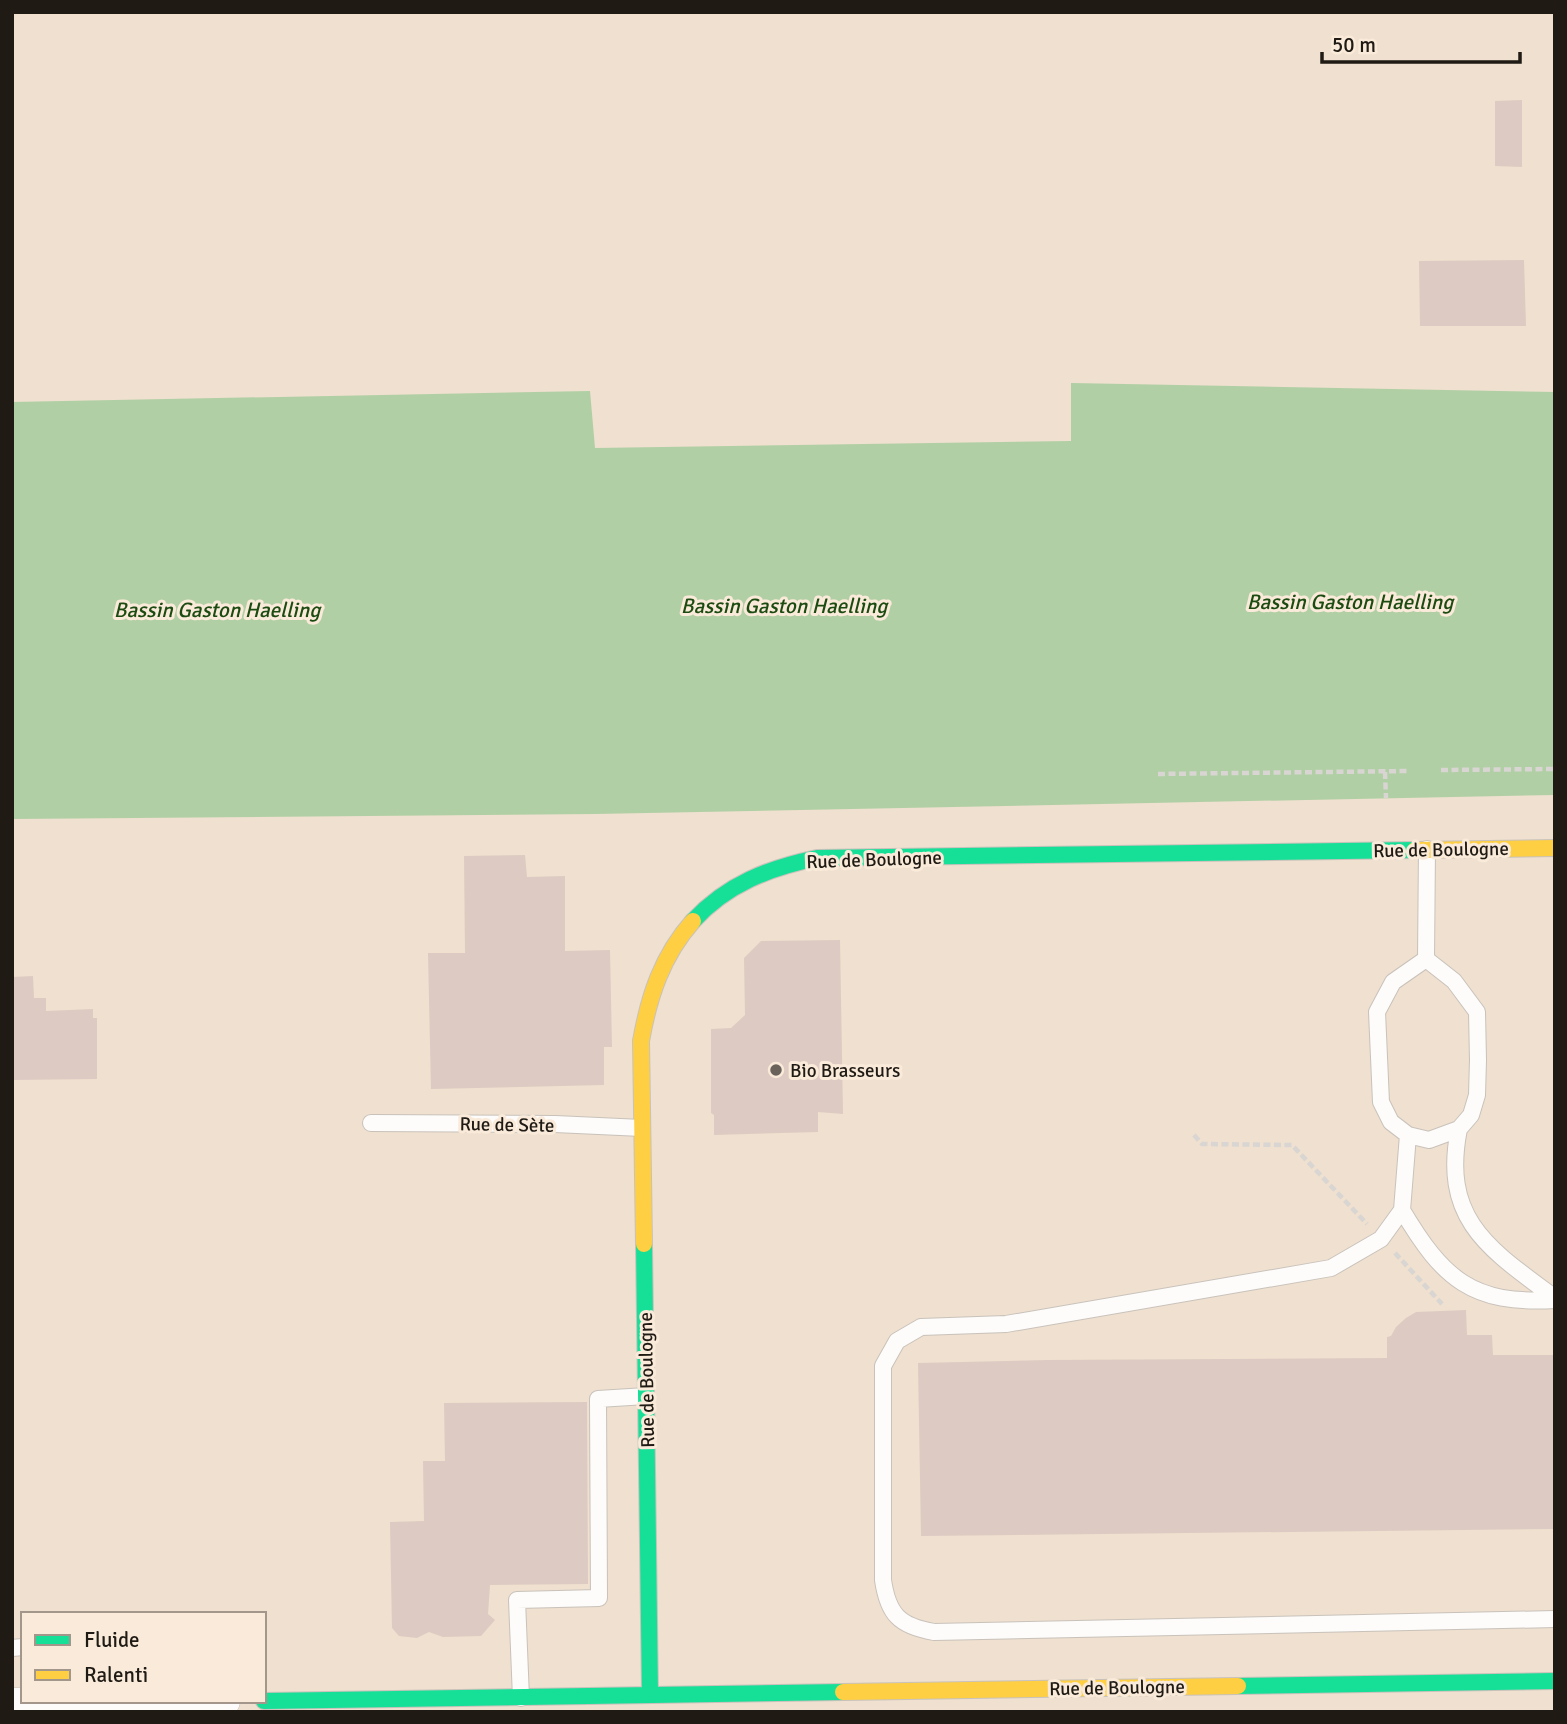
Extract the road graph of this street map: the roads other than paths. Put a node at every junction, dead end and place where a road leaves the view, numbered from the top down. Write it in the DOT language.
graph roads {
  1 [pos="1555,848"];
  2 [pos="1427,849"];
  3 [pos="1426,959"];
  4 [pos="371,1124"];
  5 [pos="642,1128"];
  6 [pos="1459,1129"];
  7 [pos="1409,1135"];
  8 [pos="1402,1210"];
  9 [pos="1555,1299"];
  10 [pos="646,1396"];
  11 [pos="1555,1619"];
  12 [pos="1555,1681"];
  13 [pos="521,1698"];
  14 [pos="670,1700"];
  15 [pos="266,1701"];
  16 [pos="83,1703"];
  17 [pos="12,1704"];
  1 -- 2 [label="street, Rue de Boulogne"];
  2 -- 3 [label="lane"];
  2 -- 5 [label="street, Rue de Boulogne"];
  3 -- 6 [label="lane"];
  3 -- 7 [label="lane"];
  4 -- 5 [label="lane, Rue de Sète"];
  5 -- 10 [label="street, Rue de Boulogne"];
  6 -- 7 [label="lane"];
  6 -- 9 [label="lane"];
  7 -- 8 [label="lane"];
  8 -- 9 [label="lane"];
  8 -- 11 [label="lane"];
  10 -- 13 [label="lane"];
  10 -- 14 [label="street, Rue de Boulogne"];
  12 -- 14 [label="street, Rue de Boulogne"];
  13 -- 14 [label="street"];
  13 -- 15 [label="street"];
  16 -- 17 [label="street"];
}
